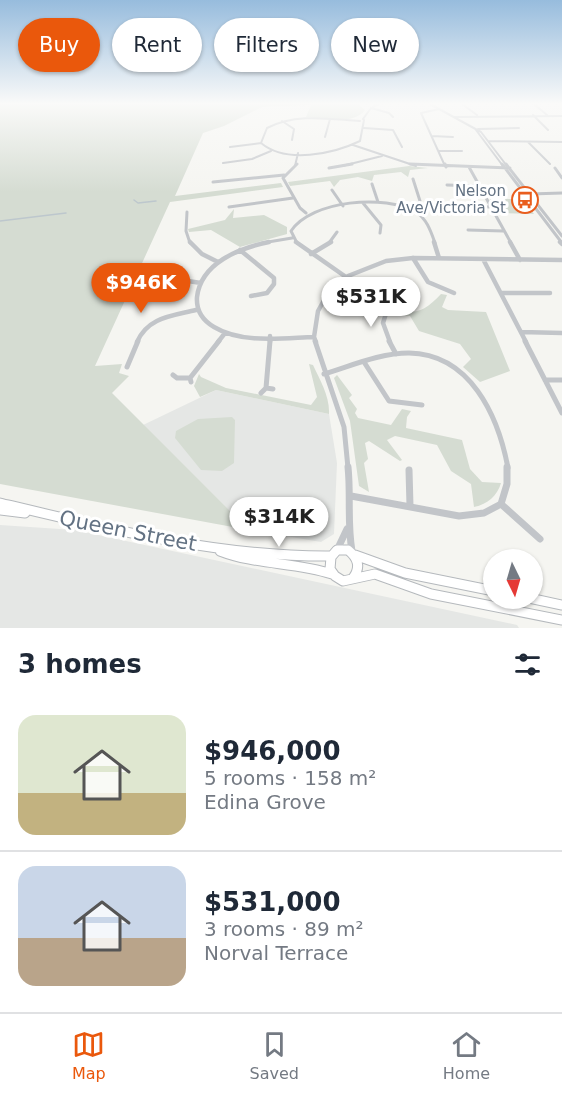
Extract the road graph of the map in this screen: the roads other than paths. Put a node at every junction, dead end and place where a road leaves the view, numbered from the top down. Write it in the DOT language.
graph roads {
  1 [pos="264,133"];
  2 [pos="293,133"];
  3 [pos="326,133"];
  4 [pos="361,133"];
  5 [pos="395,133"];
  6 [pos="481,133"];
  7 [pos="432,136"];
  8 [pos="453,136"];
  9 [pos="325,137"];
  10 [pos="292,140"];
  11 [pos="488,141"];
  12 [pos="528,142"];
  13 [pos="562,142"];
  14 [pos="261,143"];
  15 [pos="353,145"];
  16 [pos="230,147"];
  17 [pos="402,147"];
  18 [pos="271,151"];
  19 [pos="439,151"];
  20 [pos="462,151"];
  21 [pos="298,153"];
  22 [pos="382,156"];
  23 [pos="223,163"];
  24 [pos="550,164"];
  25 [pos="446,167"];
  26 [pos="468,167"];
  27 [pos="329,168"];
  28 [pos="505,168"];
  29 [pos="510,168"];
  30 [pos="555,168"];
  31 [pos="284,175"];
  32 [pos="562,178"];
  33 [pos="413,179"];
  34 [pos="213,182"];
  35 [pos="372,184"];
  36 [pos="447,185"];
  37 [pos="479,186"];
  38 [pos="332,190"];
  39 [pos="562,193"];
  40 [pos="524,194"];
  41 [pos="530,194"];
  42 [pos="293,198"];
  43 [pos="378,202"];
  44 [pos="363,203"];
  45 [pos="343,206"];
  46 [pos="455,206"];
  47 [pos="229,207"];
  48 [pos="490,207"];
  49 [pos="413,210"];
  50 [pos="187,212"];
  51 [pos="306,213"];
  52 [pos="468,230"];
  53 [pos="503,231"];
  54 [pos="337,232"];
  55 [pos="380,233"];
  56 [pos="562,236"];
  57 [pos="292,238"];
  58 [pos="562,244"];
  59 [pos="240,250"];
  60 [pos="311,254"];
  61 [pos="519,257"];
  62 [pos="413,258"];
  63 [pos="439,258"];
  64 [pos="483,259"];
  65 [pos="562,260"];
  66 [pos="218,262"];
  67 [pos="162,277"];
  68 [pos="346,277"];
  69 [pos="201,283"];
  70 [pos="454,293"];
  71 [pos="501,293"];
  72 [pos="550,293"];
  73 [pos="251,296"];
  74 [pos="389,304"];
  75 [pos="196,310"];
  76 [pos="521,332"];
  77 [pos="225,333"];
  78 [pos="562,333"];
  79 [pos="270,336"];
  80 [pos="314,337"];
  81 [pos="396,354"];
  82 [pos="364,362"];
  83 [pos="127,367"];
  84 [pos="324,374"];
  85 [pos="173,375"];
  86 [pos="545,380"];
  87 [pos="562,380"];
  88 [pos="266,388"];
  89 [pos="273,389"];
  90 [pos="261,393"];
  91 [pos="422,405"];
  92 [pos="562,413"];
  93 [pos="409,470"];
  94 [pos="351,496"];
  95 [pos="0,503"];
  96 [pos="501,504"];
  97 [pos="410,506"];
  98 [pos="0,510"];
  99 [pos="41,514"];
  100 [pos="348,526"];
  101 [pos="540,539"];
  102 [pos="214,548"];
  103 [pos="334,553"];
  104 [pos="354,554"];
  105 [pos="332,574"];
  106 [pos="353,578"];
  107 [pos="483,589"];
  108 [pos="543,601"];
  109 [pos="562,605"];
  110 [pos="562,620"];
  1 -- 14 [label="street"];
  2 -- 10 [label="street"];
  3 -- 9 [label="street"];
  4 -- 15 [label="street"];
  5 -- 17 [label="street"];
  6 -- 11 [label="street"];
  7 -- 8 [label="street"];
  7 -- 19 [label="street"];
  11 -- 12 [label="street"];
  11 -- 28 [label="street"];
  11 -- 29 [label="street"];
  12 -- 13 [label="street"];
  12 -- 24 [label="street"];
  14 -- 16 [label="street"];
  14 -- 18 [label="street"];
  15 -- 21 [label="street"];
  15 -- 22 [label="street"];
  18 -- 21 [label="street"];
  18 -- 23 [label="street"];
  19 -- 20 [label="street"];
  19 -- 25 [label="street"];
  21 -- 31 [label="street"];
  22 -- 25 [label="street"];
  22 -- 27 [label="street"];
  25 -- 26 [label="street"];
  26 -- 28 [label="street"];
  26 -- 37 [label="street"];
  28 -- 29 [label="street"];
  28 -- 40 [label="street"];
  29 -- 41 [label="street"];
  30 -- 32 [label="street"];
  31 -- 34 [label="street"];
  31 -- 42 [label="street"];
  33 -- 49 [label="street"];
  35 -- 43 [label="street"];
  36 -- 37 [label="street"];
  37 -- 48 [label="street"];
  38 -- 45 [label="street"];
  39 -- 41 [label="street"];
  40 -- 41 [label="street"];
  40 -- 58 [label="street"];
  41 -- 56 [label="street"];
  42 -- 47 [label="street"];
  42 -- 51 [label="street"];
  43 -- 44 [label="street"];
  43 -- 49 [label="street"];
  44 -- 45 [label="street"];
  44 -- 55 [label="street"];
  45 -- 51 [label="street"];
  46 -- 48 [label="street"];
  48 -- 53 [label="street"];
  49 -- 63 [label="street"];
  50 -- 66 [label="street"];
  51 -- 57 [label="street"];
  52 -- 53 [label="street"];
  53 -- 61 [label="street"];
  54 -- 60 [label="street"];
  57 -- 59 [label="street"];
  57 -- 60 [label="street"];
  59 -- 66 [label="street"];
  59 -- 73 [label="street"];
  60 -- 68 [label="street"];
  61 -- 64 [label="street"];
  61 -- 65 [label="street"];
  62 -- 63 [label="street"];
  62 -- 68 [label="street"];
  62 -- 70 [label="street"];
  63 -- 64 [label="street"];
  64 -- 71 [label="street"];
  66 -- 69 [label="street"];
  67 -- 69 [label="street"];
  68 -- 80 [label="street"];
  69 -- 75 [label="street"];
  71 -- 72 [label="street"];
  71 -- 76 [label="street"];
  74 -- 81 [label="street"];
  75 -- 77 [label="street"];
  75 -- 83 [label="street"];
  76 -- 78 [label="street"];
  76 -- 86 [label="street"];
  77 -- 79 [label="street"];
  77 -- 85 [label="street"];
  79 -- 80 [label="street"];
  79 -- 88 [label="street"];
  80 -- 84 [label="street"];
  81 -- 82 [label="street"];
  81 -- 96 [label="street"];
  82 -- 84 [label="street"];
  82 -- 91 [label="street"];
  84 -- 94 [label="street"];
  86 -- 87 [label="street"];
  86 -- 92 [label="street"];
  88 -- 89 [label="street"];
  88 -- 90 [label="street"];
  93 -- 97 [label="street"];
  94 -- 97 [label="street"];
  94 -- 100 [label="street"];
  95 -- 99 [label="main road, Queen Street"];
  96 -- 97 [label="street"];
  96 -- 101 [label="street"];
  98 -- 99 [label="main road, Queen Street"];
  99 -- 102 [label="main road, Queen Street"];
  100 -- 103 [label="street"];
  100 -- 104 [label="street"];
  102 -- 103 [label="main road, Queen Street"];
  102 -- 105 [label="main road, Queen Street"];
  103 -- 104 [label="main road"];
  103 -- 105 [label="main road"];
  104 -- 106 [label="main road"];
  104 -- 107 [label="main road"];
  105 -- 106 [label="main road"];
  106 -- 110 [label="main road"];
  108 -- 109 [label="main road"];
}
